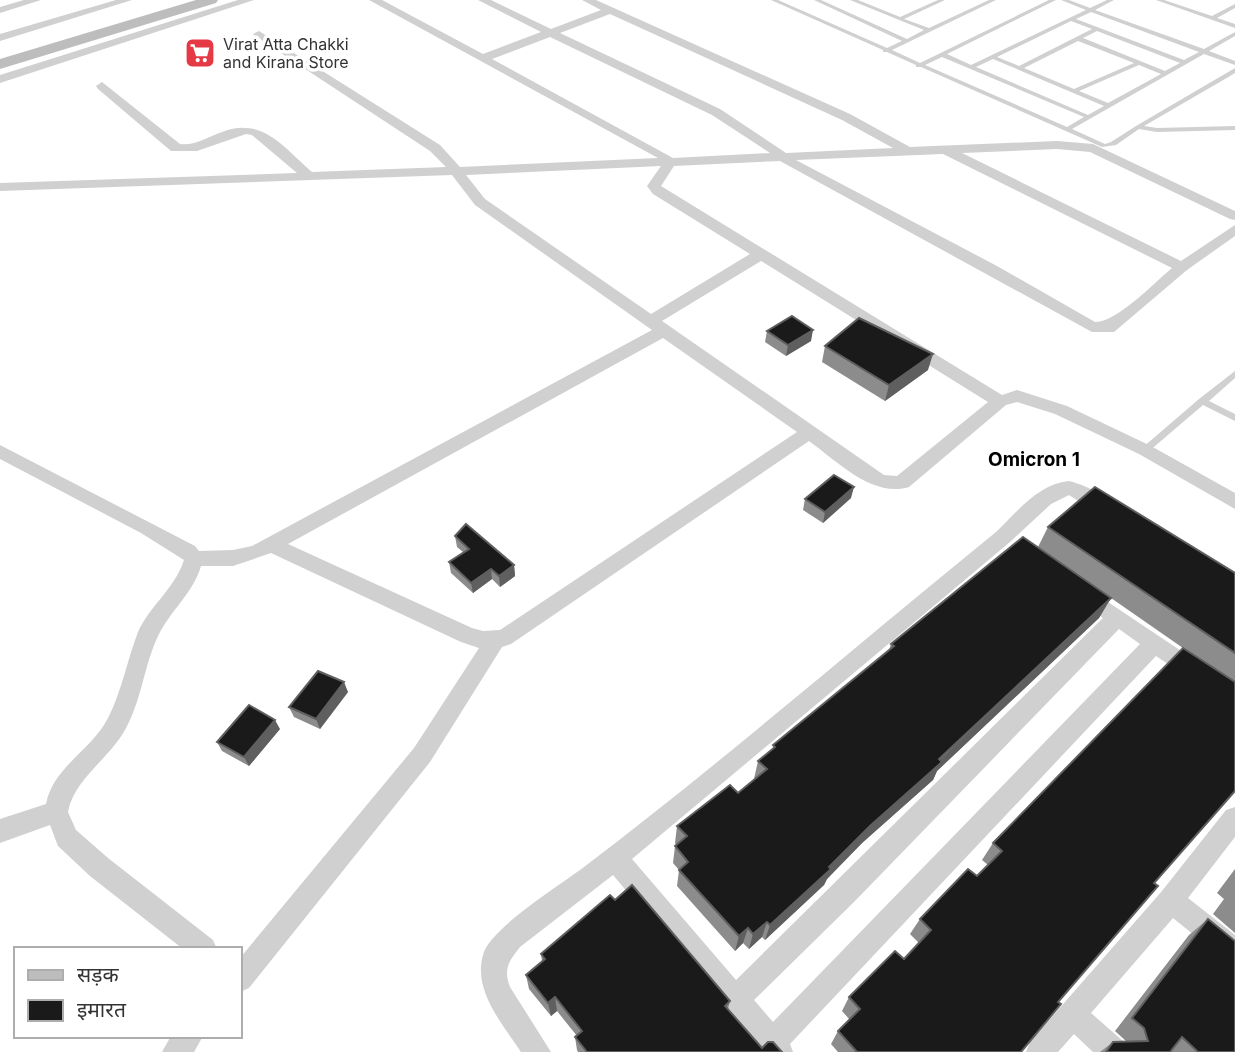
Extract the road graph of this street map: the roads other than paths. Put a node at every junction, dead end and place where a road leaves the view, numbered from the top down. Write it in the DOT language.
graph roads {
  1 [pos="36,0"];
  2 [pos="127,0"];
  3 [pos="180,0"];
  4 [pos="211,0"];
  5 [pos="249,0"];
  6 [pos="374,0"];
  7 [pos="483,0"];
  8 [pos="587,0"];
  9 [pos="774,0"];
  10 [pos="817,0"];
  11 [pos="856,0"];
  12 [pos="942,0"];
  13 [pos="975,0"];
  14 [pos="993,0"];
  15 [pos="1053,0"];
  16 [pos="1065,0"];
  17 [pos="1111,0"];
  18 [pos="1158,0"];
  19 [pos="985,4"];
  20 [pos="1235,6"];
  21 [pos="0,10"];
  22 [pos="1091,10"];
  23 [pos="609,11"];
  24 [pos="899,19"];
  25 [pos="1071,19"];
  26 [pos="1213,19"];
  27 [pos="1235,26"];
  28 [pos="1097,29"];
  29 [pos="929,30"];
  30 [pos="551,33"];
  31 [pos="259,34"];
  32 [pos="1235,34"];
  33 [pos="0,38"];
  34 [pos="1079,39"];
  35 [pos="907,41"];
  36 [pos="885,51"];
  37 [pos="1206,52"];
  38 [pos="942,54"];
  39 [pos="0,55"];
  40 [pos="993,57"];
  41 [pos="483,58"];
  42 [pos="1139,63"];
  43 [pos="1186,63"];
  44 [pos="1235,63"];
  45 [pos="0,64"];
  46 [pos="918,66"];
  47 [pos="971,67"];
  48 [pos="1020,68"];
  49 [pos="1235,70"];
  50 [pos="1167,74"];
  51 [pos="0,79"];
  52 [pos="102,86"];
  53 [pos="1075,92"];
  54 [pos="1109,106"];
  55 [pos="1088,117"];
  56 [pos="1139,127"];
  57 [pos="1235,128"];
  58 [pos="1066,130"];
  59 [pos="945,150"];
  60 [pos="909,152"];
  61 [pos="782,157"];
  62 [pos="668,162"];
  63 [pos="455,171"];
  64 [pos="309,176"];
  65 [pos="0,187"];
  66 [pos="1235,216"];
  67 [pos="1235,229"];
  68 [pos="761,254"];
  69 [pos="1182,267"];
  70 [pos="658,325"];
  71 [pos="1235,374"];
  72 [pos="1000,401"];
  73 [pos="1202,401"];
  74 [pos="1235,418"];
  75 [pos="808,433"];
  76 [pos="1145,450"];
  77 [pos="8,456"];
  78 [pos="1235,502"];
  79 [pos="1122,520"];
  80 [pos="1003,537"];
  81 [pos="272,545"];
  82 [pos="1024,551"];
  83 [pos="194,559"];
  84 [pos="1066,581"];
  85 [pos="1118,618"];
  86 [pos="495,640"];
  87 [pos="1155,643"];
  88 [pos="1235,699"];
  89 [pos="56,812"];
  90 [pos="1235,818"];
  91 [pos="0,831"];
  92 [pos="615,858"];
  93 [pos="1171,900"];
  94 [pos="201,947"];
  95 [pos="1235,952"];
  96 [pos="242,977"];
  97 [pos="735,1000"];
  98 [pos="1073,1015"];
  99 [pos="187,1038"];
  100 [pos="776,1048"];
  101 [pos="176,1052"];
  102 [pos="537,1052"];
  103 [pos="1040,1052"];
  104 [pos="1114,1052"];
  1 -- 21 [label="street"];
  2 -- 33 [label="street"];
  3 -- 39 [label="street"];
  4 -- 45 [label="street"];
  5 -- 51 [label="street"];
  6 -- 41 [label="street"];
  7 -- 30 [label="street"];
  8 -- 23 [label="street"];
  9 -- 36 [label="lane"];
  10 -- 35 [label="lane"];
  11 -- 24 [label="lane"];
  12 -- 24 [label="lane"];
  13 -- 19 [label="lane"];
  14 -- 19 [label="lane"];
  15 -- 38 [label="lane"];
  16 -- 22 [label="lane"];
  17 -- 22 [label="lane"];
  18 -- 26 [label="lane"];
  19 -- 29 [label="lane"];
  20 -- 26 [label="lane"];
  22 -- 25 [label="lane"];
  22 -- 37 [label="lane"];
  23 -- 30 [label="street"];
  23 -- 60 [label="street"];
  24 -- 29 [label="lane"];
  25 -- 28 [label="lane"];
  25 -- 40 [label="lane"];
  26 -- 27 [label="lane"];
  28 -- 34 [label="lane"];
  28 -- 43 [label="lane"];
  29 -- 35 [label="lane"];
  30 -- 41 [label="street"];
  30 -- 61 [label="street"];
  31 -- 63 [label="street"];
  32 -- 37 [label="lane"];
  34 -- 42 [label="lane"];
  34 -- 48 [label="lane"];
  35 -- 36 [label="lane"];
  36 -- 46 [label="lane"];
  37 -- 43 [label="lane"];
  37 -- 44 [label="lane"];
  38 -- 46 [label="lane"];
  38 -- 47 [label="lane"];
  40 -- 47 [label="lane"];
  40 -- 48 [label="lane"];
  41 -- 62 [label="street"];
  42 -- 50 [label="lane"];
  42 -- 53 [label="lane"];
  43 -- 50 [label="lane"];
  46 -- 58 [label="lane"];
  47 -- 55 [label="lane"];
  48 -- 53 [label="lane"];
  49 -- 56 [label="lane"];
  50 -- 54 [label="lane"];
  52 -- 64 [label="street"];
  53 -- 54 [label="lane"];
  54 -- 55 [label="lane"];
  55 -- 58 [label="lane"];
  56 -- 57 [label="lane"];
  56 -- 58 [label="lane"];
  59 -- 60 [label="street"];
  59 -- 66 [label="street"];
  59 -- 69 [label="street"];
  60 -- 61 [label="street"];
  61 -- 62 [label="street"];
  61 -- 69 [label="street"];
  62 -- 63 [label="street"];
  62 -- 68 [label="street"];
  63 -- 64 [label="street"];
  63 -- 70 [label="street"];
  64 -- 65 [label="street"];
  67 -- 69 [label="street"];
  68 -- 70 [label="street"];
  68 -- 72 [label="street"];
  70 -- 75 [label="street"];
  70 -- 81 [label="street"];
  71 -- 73 [label="lane"];
  72 -- 75 [label="street"];
  72 -- 76 [label="street"];
  73 -- 74 [label="lane"];
  73 -- 76 [label="lane"];
  75 -- 86 [label="street"];
  76 -- 78 [label="street"];
  77 -- 83 [label="street"];
  79 -- 80 [label="street"];
  80 -- 82 [label="street"];
  80 -- 92 [label="street"];
  81 -- 83 [label="street"];
  81 -- 86 [label="street"];
  83 -- 89 [label="street"];
  84 -- 85 [label="street"];
  85 -- 87 [label="street"];
  85 -- 97 [label="street"];
  86 -- 96 [label="street"];
  87 -- 88 [label="street"];
  87 -- 100 [label="street"];
  89 -- 91 [label="street"];
  89 -- 94 [label="street"];
  90 -- 93 [label="street"];
  92 -- 97 [label="street"];
  92 -- 102 [label="street"];
  93 -- 95 [label="street"];
  93 -- 98 [label="street"];
  97 -- 100 [label="street"];
  98 -- 103 [label="street"];
  98 -- 104 [label="street"];
  99 -- 101 [label="street"];
}
